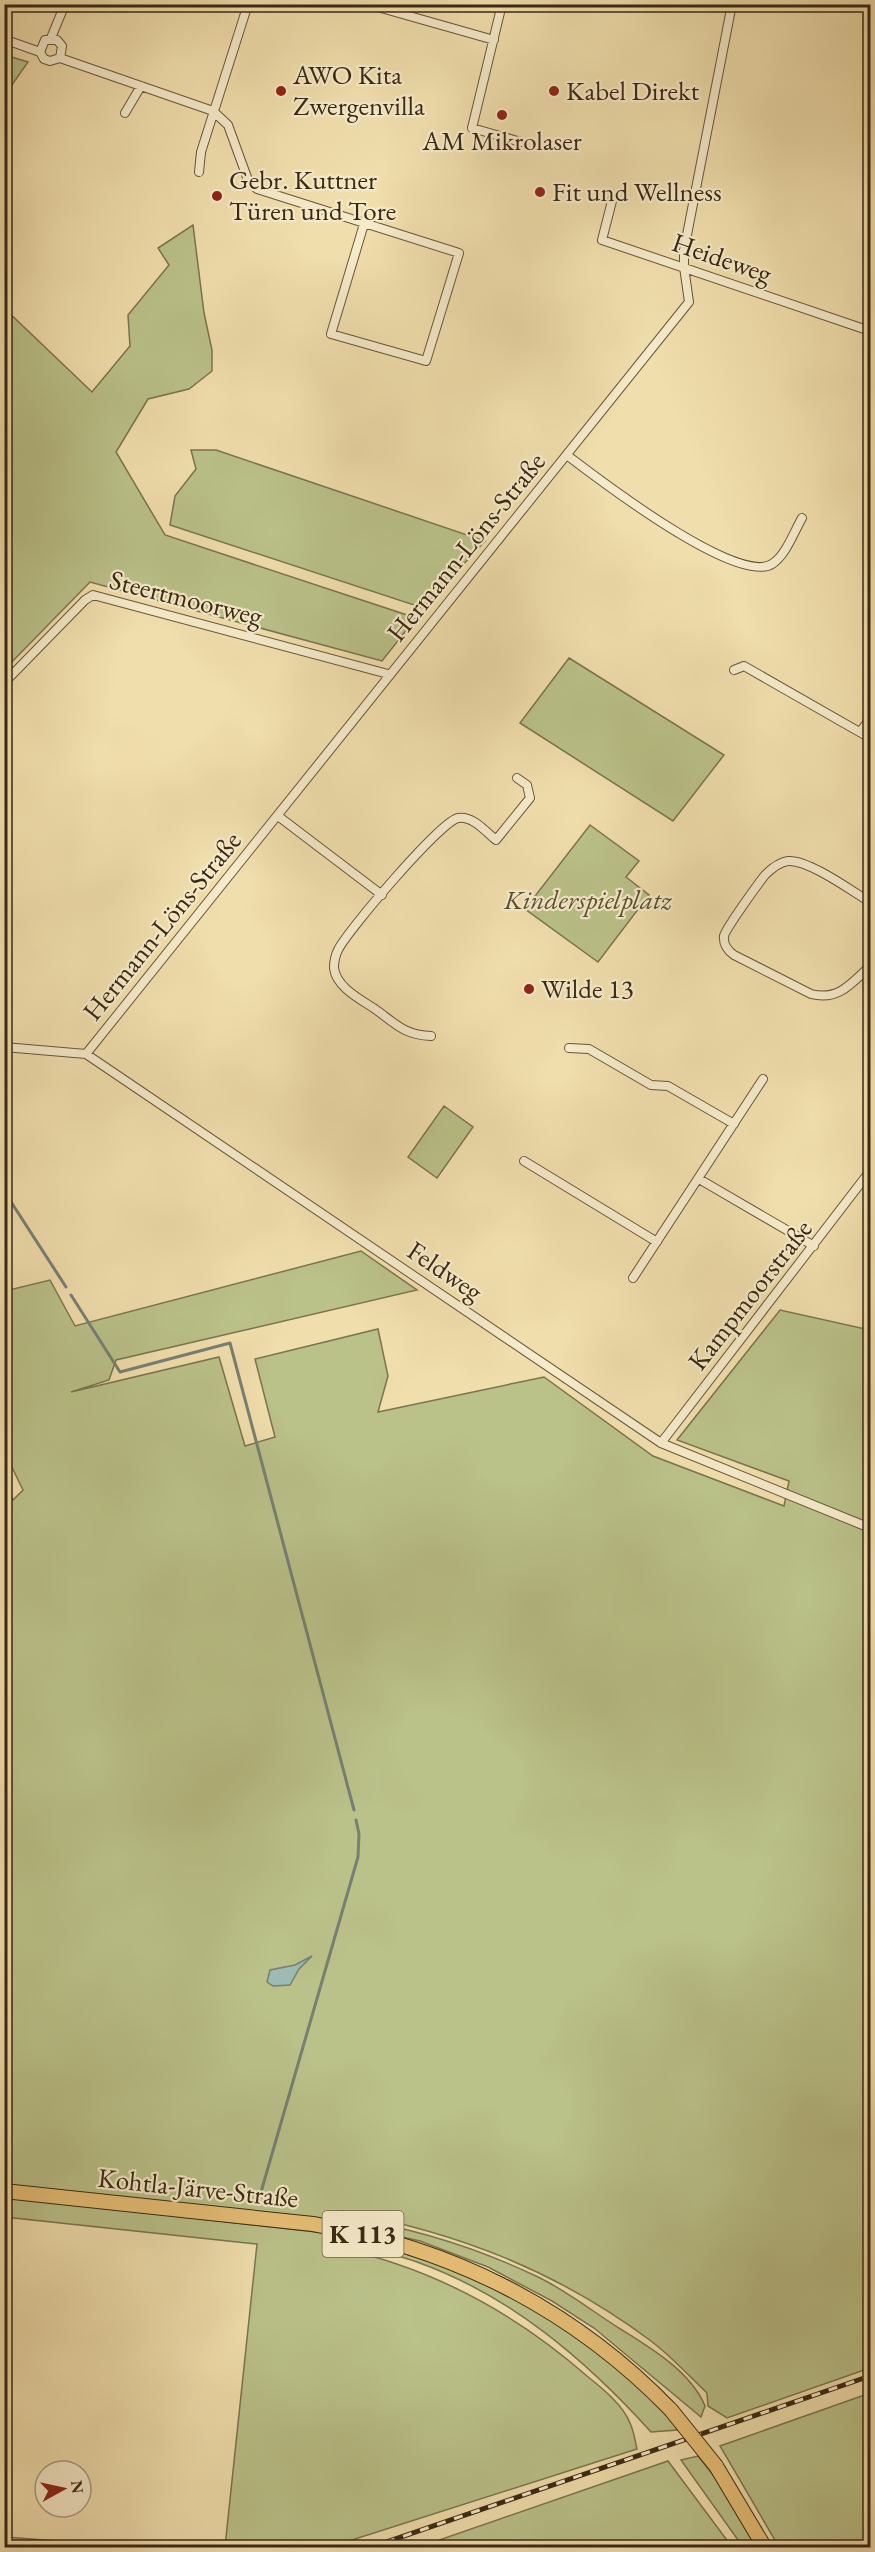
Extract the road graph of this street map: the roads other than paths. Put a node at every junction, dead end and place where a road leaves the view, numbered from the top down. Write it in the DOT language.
graph roads {
  1 [pos="65,4"];
  2 [pos="248,4"];
  3 [pos="367,4"];
  4 [pos="502,4"];
  5 [pos="732,4"];
  6 [pos="51,38"];
  7 [pos="494,40"];
  8 [pos="9,41"];
  9 [pos="40,52"];
  10 [pos="60,58"];
  11 [pos="141,86"];
  12 [pos="213,111"];
  13 [pos="125,113"];
  14 [pos="521,142"];
  15 [pos="199,172"];
  16 [pos="613,196"];
  17 [pos="364,224"];
  18 [pos="684,267"];
  19 [pos="870,331"];
  20 [pos="568,456"];
  21 [pos="802,518"];
  22 [pos="734,670"];
  23 [pos="388,674"];
  24 [pos="4,683"];
  25 [pos="870,719"];
  26 [pos="860,732"];
  27 [pos="870,738"];
  28 [pos="517,778"];
  29 [pos="278,816"];
  30 [pos="382,895"];
  31 [pos="870,902"];
  32 [pos="870,966"];
  33 [pos="431,1036"];
  34 [pos="4,1047"];
  35 [pos="569,1048"];
  36 [pos="86,1054"];
  37 [pos="763,1079"];
  38 [pos="734,1124"];
  39 [pos="524,1161"];
  40 [pos="870,1171"];
  41 [pos="699,1179"];
  42 [pos="657,1242"];
  43 [pos="814,1246"];
  44 [pos="633,1278"];
  45 [pos="661,1443"];
  46 [pos="870,1528"];
  47 [pos="4,2191"];
  48 [pos="765,2547"];
  1 -- 6 [label="street"];
  2 -- 12 [label="street"];
  3 -- 7 [label="street"];
  4 -- 7 [label="street"];
  5 -- 18 [label="street, Hermann-Löns-Straße"];
  6 -- 9 [label="street"];
  6 -- 10 [label="street"];
  7 -- 14 [label="street"];
  8 -- 9 [label="street"];
  9 -- 10 [label="street"];
  10 -- 11 [label="street"];
  11 -- 12 [label="street"];
  11 -- 13 [label="street"];
  12 -- 15 [label="street"];
  12 -- 17 [label="street"];
  16 -- 18 [label="street, Heideweg"];
  17 -- 17 [label="street"];
  18 -- 19 [label="street, Heideweg"];
  18 -- 20 [label="street, Hermann-Löns-Straße"];
  20 -- 21 [label="street"];
  20 -- 23 [label="street, Hermann-Löns-Straße"];
  22 -- 26 [label="street"];
  23 -- 24 [label="street, Steertmoorweg"];
  23 -- 29 [label="street, Hermann-Löns-Straße"];
  25 -- 26 [label="street"];
  26 -- 27 [label="street"];
  28 -- 30 [label="street"];
  29 -- 30 [label="street"];
  29 -- 36 [label="street, Hermann-Löns-Straße"];
  30 -- 33 [label="street"];
  31 -- 32 [label="street"];
  34 -- 36 [label="street, Feldweg"];
  35 -- 38 [label="street"];
  36 -- 45 [label="street, Feldweg"];
  37 -- 38 [label="street"];
  38 -- 41 [label="street"];
  39 -- 42 [label="street"];
  40 -- 43 [label="street, Kampmoorstraße"];
  41 -- 42 [label="street"];
  41 -- 43 [label="street"];
  42 -- 44 [label="street"];
  43 -- 45 [label="street, Kampmoorstraße"];
  45 -- 46 [label="street, Feldweg"];
  47 -- 48 [label="main road, Kohtla-Järve-Straße / K 113, bridge"];
}
